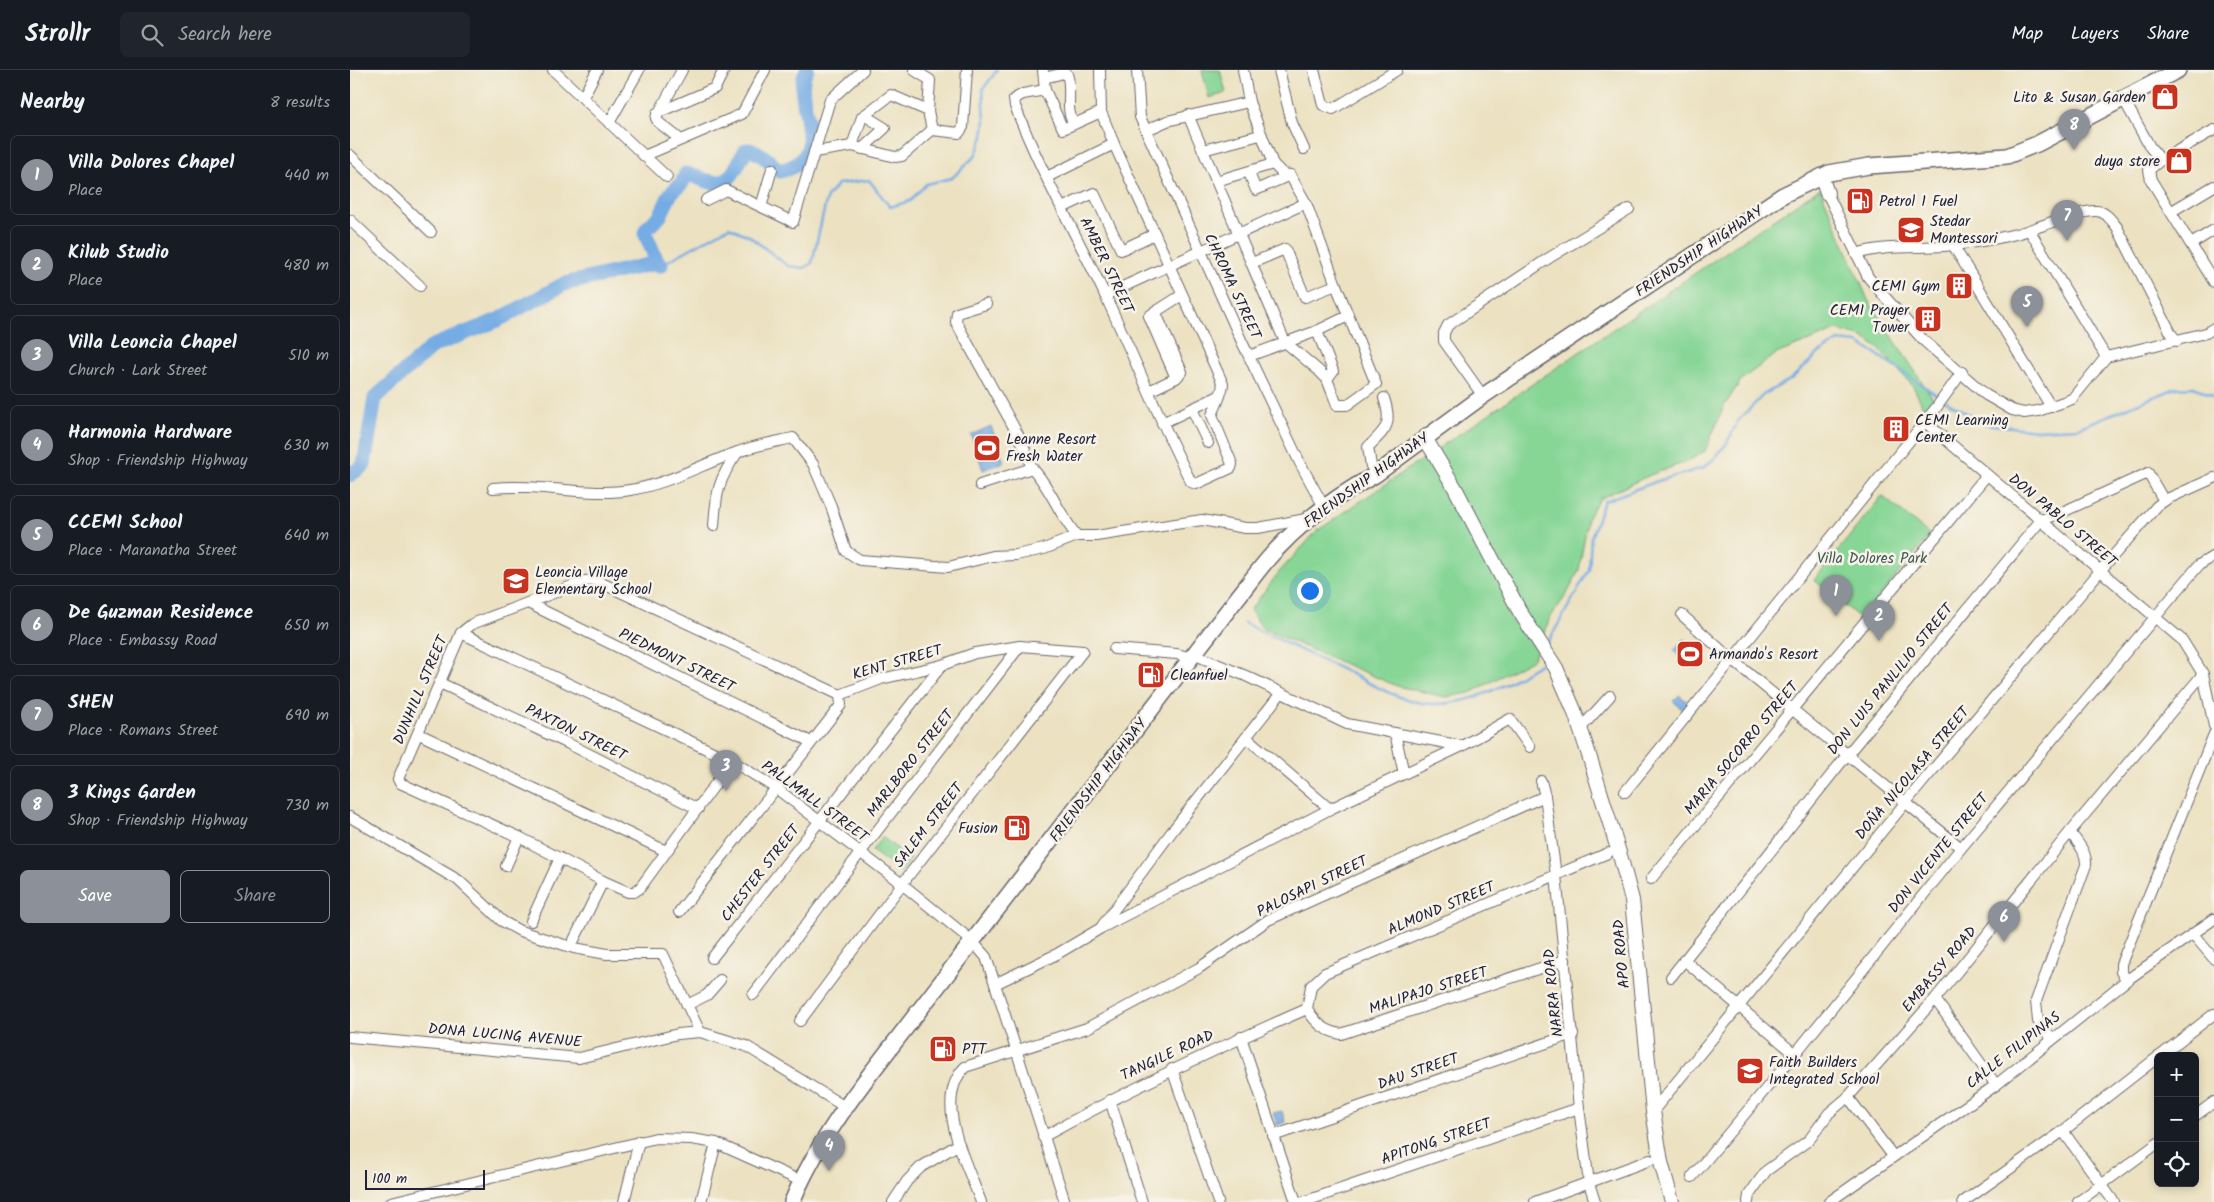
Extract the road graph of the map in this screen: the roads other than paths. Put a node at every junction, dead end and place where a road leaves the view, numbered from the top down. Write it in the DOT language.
graph roads {
  1 [pos="554,70"];
  2 [pos="597,70"];
  3 [pos="638,70"];
  4 [pos="682,70"];
  5 [pos="724,70"];
  6 [pos="863,70"];
  7 [pos="914,70"];
  8 [pos="967,70"];
  9 [pos="1100,70"];
  10 [pos="1137,70"];
  11 [pos="1243,70"];
  12 [pos="1278,70"];
  13 [pos="1314,70"];
  14 [pos="1397,70"];
  15 [pos="2178,70"];
  16 [pos="761,72"];
  17 [pos="1043,74"];
  18 [pos="1045,90"];
  19 [pos="583,97"];
  20 [pos="2124,100"];
  21 [pos="1249,102"];
  22 [pos="928,111"];
  23 [pos="1102,112"];
  24 [pos="657,113"];
  25 [pos="864,115"];
  26 [pos="1188,115"];
  27 [pos="609,123"];
  28 [pos="1074,124"];
  29 [pos="932,130"];
  30 [pos="1147,130"];
  31 [pos="2214,130"];
  32 [pos="1260,136"];
  33 [pos="681,140"];
  34 [pos="1114,144"];
  35 [pos="857,148"];
  36 [pos="1304,149"];
  37 [pos="1203,150"];
  38 [pos="814,152"];
  39 [pos="350,155"];
  40 [pos="644,156"];
  41 [pos="2161,160"];
  42 [pos="1273,164"];
  43 [pos="772,169"];
  44 [pos="1248,172"];
  45 [pos="1290,175"];
  46 [pos="1821,176"];
  47 [pos="667,177"];
  48 [pos="1047,177"];
  49 [pos="1216,181"];
  50 [pos="2214,186"];
  51 [pos="1827,192"];
  52 [pos="706,200"];
  53 [pos="1306,203"];
  54 [pos="760,207"];
  55 [pos="1062,208"];
  56 [pos="1630,209"];
  57 [pos="2172,211"];
  58 [pos="350,220"];
  59 [pos="2030,230"];
  60 [pos="2214,230"];
  61 [pos="431,232"];
  62 [pos="1155,234"];
  63 [pos="1239,234"];
  64 [pos="2191,244"];
  65 [pos="1953,245"];
  66 [pos="1201,251"];
  67 [pos="1856,254"];
  68 [pos="1252,263"];
  69 [pos="1168,266"];
  70 [pos="2213,278"];
  71 [pos="1336,285"];
  72 [pos="420,286"];
  73 [pos="1105,295"];
  74 [pos="1182,295"];
  75 [pos="986,304"];
  76 [pos="1348,316"];
  77 [pos="2214,328"];
  78 [pos="1317,331"];
  79 [pos="2178,340"];
  80 [pos="1285,342"];
  81 [pos="1249,356"];
  82 [pos="2106,357"];
  83 [pos="1962,372"];
  84 [pos="1327,379"];
  85 [pos="1149,391"];
  86 [pos="1219,396"];
  87 [pos="1483,396"];
  88 [pos="1384,398"];
  89 [pos="2051,407"];
  90 [pos="1192,409"];
  91 [pos="1925,422"];
  92 [pos="1162,423"];
  93 [pos="1425,438"];
  94 [pos="1220,439"];
  95 [pos="738,451"];
  96 [pos="1032,468"];
  97 [pos="1376,473"];
  98 [pos="1987,475"];
  99 [pos="2214,478"];
  100 [pos="980,485"];
  101 [pos="493,488"];
  102 [pos="2164,501"];
  103 [pos="1324,508"];
  104 [pos="1310,519"];
  105 [pos="2041,520"];
  106 [pos="714,526"];
  107 [pos="1077,536"];
  108 [pos="2214,556"];
  109 [pos="2100,571"];
  110 [pos="530,604"];
  111 [pos="1682,615"];
  112 [pos="2156,617"];
  113 [pos="460,633"];
  114 [pos="1020,646"];
  115 [pos="1114,649"];
  116 [pos="1083,651"];
  117 [pos="1194,656"];
  118 [pos="1731,659"];
  119 [pos="942,665"];
  120 [pos="2203,674"];
  121 [pos="440,683"];
  122 [pos="1281,693"];
  123 [pos="840,695"];
  124 [pos="1610,696"];
  125 [pos="1792,709"];
  126 [pos="2214,726"];
  127 [pos="1580,729"];
  128 [pos="419,734"];
  129 [pos="1395,734"];
  130 [pos="2214,734"];
  131 [pos="1247,738"];
  132 [pos="811,742"];
  133 [pos="1462,746"];
  134 [pos="1530,747"];
  135 [pos="1846,755"];
  136 [pos="732,761"];
  137 [pos="1404,774"];
  138 [pos="1541,781"];
  139 [pos="776,789"];
  140 [pos="1625,792"];
  141 [pos="1545,796"];
  142 [pos="1906,802"];
  143 [pos="698,809"];
  144 [pos="1330,809"];
  145 [pos="350,817"];
  146 [pos="818,822"];
  147 [pos="2070,832"];
  148 [pos="519,837"];
  149 [pos="1961,848"];
  150 [pos="666,851"];
  151 [pos="860,853"];
  152 [pos="1608,853"];
  153 [pos="560,858"];
  154 [pos="506,866"];
  155 [pos="1556,876"];
  156 [pos="1651,879"];
  157 [pos="603,881"];
  158 [pos="902,884"];
  159 [pos="1115,907"];
  160 [pos="679,912"];
  161 [pos="1122,917"];
  162 [pos="2214,919"];
  163 [pos="531,921"];
  164 [pos="1101,928"];
  165 [pos="2193,934"];
  166 [pos="574,940"];
  167 [pos="972,941"];
  168 [pos="712,958"];
  169 [pos="2214,959"];
  170 [pos="1565,960"];
  171 [pos="1684,960"];
  172 [pos="1671,977"];
  173 [pos="720,980"];
  174 [pos="2128,980"];
  175 [pos="995,984"];
  176 [pos="753,995"];
  177 [pos="1935,1000"];
  178 [pos="687,1005"];
  179 [pos="1738,1007"];
  180 [pos="1307,1009"];
  181 [pos="2214,1014"];
  182 [pos="800,1021"];
  183 [pos="700,1032"];
  184 [pos="1573,1034"];
  185 [pos="350,1036"];
  186 [pos="1241,1037"];
  187 [pos="2052,1039"];
  188 [pos="1016,1049"];
  189 [pos="2165,1052"];
  190 [pos="1795,1054"];
  191 [pos="2154,1061"];
  192 [pos="1172,1069"];
  193 [pos="1996,1085"];
  194 [pos="1848,1097"];
  195 [pos="1110,1100"];
  196 [pos="2214,1102"];
  197 [pos="845,1107"];
  198 [pos="1579,1108"];
  199 [pos="1653,1111"];
  200 [pos="2199,1113"];
  201 [pos="2064,1131"];
  202 [pos="1043,1136"];
  203 [pos="1273,1136"];
  204 [pos="639,1141"];
  205 [pos="716,1143"];
  206 [pos="959,1144"];
  207 [pos="2154,1146"];
  208 [pos="1893,1156"];
  209 [pos="1650,1160"];
  210 [pos="1692,1177"];
  211 [pos="801,1181"];
  212 [pos="1589,1183"];
  213 [pos="2101,1185"];
  214 [pos="391,1202"];
  215 [pos="624,1202"];
  216 [pos="701,1202"];
  217 [pos="792,1202"];
  218 [pos="893,1202"];
  219 [pos="981,1202"];
  220 [pos="1065,1202"];
  221 [pos="1142,1202"];
  222 [pos="1218,1202"];
  223 [pos="1296,1202"];
  224 [pos="1303,1202"];
  225 [pos="1535,1202"];
  226 [pos="1595,1202"];
  227 [pos="1672,1202"];
  228 [pos="1748,1202"];
  229 [pos="1828,1202"];
  230 [pos="1963,1202"];
  231 [pos="2078,1202"];
  232 [pos="2114,1202"];
  1 -- 19 [label="street"];
  2 -- 19 [label="street"];
  3 -- 27 [label="street"];
  4 -- 24 [label="street"];
  5 -- 24 [label="street"];
  6 -- 38 [label="street"];
  7 -- 22 [label="street"];
  8 -- 29 [label="street"];
  9 -- 23 [label="street, AMBER STREET"];
  10 -- 30 [label="street, CHROMA STREET"];
  11 -- 21 [label="street"];
  12 -- 36 [label="street"];
  13 -- 14 [label="street"];
  15 -- 20 [label="main road, FRIENDSHIP HIGHWAY"];
  16 -- 33 [label="street"];
  17 -- 18 [label="street"];
  17 -- 28 [label="street"];
  18 -- 28 [label="street"];
  18 -- 48 [label="street, AMBER STREET"];
  19 -- 27 [label="street"];
  20 -- 41 [label="street"];
  20 -- 46 [label="main road, FRIENDSHIP HIGHWAY"];
  21 -- 26 [label="street"];
  21 -- 32 [label="street"];
  22 -- 25 [label="street"];
  22 -- 29 [label="street"];
  23 -- 28 [label="street"];
  23 -- 34 [label="street, AMBER STREET"];
  24 -- 33 [label="street"];
  25 -- 35 [label="street"];
  25 -- 35 [label="street"];
  26 -- 30 [label="street"];
  26 -- 37 [label="street"];
  27 -- 40 [label="street"];
  29 -- 35 [label="street"];
  30 -- 66 [label="street, CHROMA STREET"];
  31 -- 41 [label="street"];
  32 -- 37 [label="street"];
  32 -- 42 [label="street"];
  33 -- 40 [label="street"];
  34 -- 48 [label="street"];
  34 -- 62 [label="street, AMBER STREET"];
  35 -- 38 [label="street"];
  37 -- 49 [label="street"];
  38 -- 54 [label="street"];
  39 -- 61 [label="street"];
  40 -- 47 [label="street"];
  41 -- 57 [label="street"];
  42 -- 44 [label="street"];
  42 -- 45 [label="street"];
  43 -- 54 [label="street"];
  44 -- 45 [label="street"];
  44 -- 49 [label="street"];
  45 -- 53 [label="street"];
  46 -- 51 [label="street"];
  46 -- 87 [label="main road, FRIENDSHIP HIGHWAY"];
  48 -- 55 [label="street, AMBER STREET"];
  49 -- 63 [label="street"];
  50 -- 57 [label="street"];
  51 -- 67 [label="street"];
  52 -- 54 [label="street"];
  53 -- 63 [label="street"];
  53 -- 71 [label="street"];
  55 -- 62 [label="street"];
  55 -- 73 [label="street, AMBER STREET"];
  56 -- 87 [label="street"];
  57 -- 64 [label="street"];
  58 -- 72 [label="street"];
  59 -- 65 [label="street"];
  59 -- 79 [label="street"];
  59 -- 82 [label="street"];
  60 -- 64 [label="street"];
  62 -- 69 [label="street, AMBER STREET"];
  63 -- 66 [label="street"];
  63 -- 68 [label="street"];
  64 -- 70 [label="street"];
  65 -- 67 [label="street"];
  65 -- 89 [label="street"];
  66 -- 69 [label="street"];
  66 -- 81 [label="street, CHROMA STREET"];
  67 -- 83 [label="street"];
  68 -- 71 [label="street"];
  68 -- 80 [label="street"];
  69 -- 73 [label="street"];
  69 -- 74 [label="street, AMBER STREET"];
  71 -- 76 [label="street"];
  73 -- 85 [label="street, AMBER STREET"];
  74 -- 85 [label="street"];
  74 -- 86 [label="street, AMBER STREET"];
  75 -- 96 [label="street"];
  76 -- 78 [label="street"];
  76 -- 84 [label="street"];
  77 -- 79 [label="street"];
  78 -- 80 [label="street"];
  78 -- 84 [label="street"];
  79 -- 82 [label="street"];
  80 -- 81 [label="street"];
  80 -- 84 [label="street"];
  81 -- 103 [label="street, CHROMA STREET"];
  82 -- 89 [label="street"];
  83 -- 89 [label="street"];
  83 -- 91 [label="street"];
  85 -- 92 [label="street, AMBER STREET"];
  86 -- 90 [label="street"];
  86 -- 94 [label="street, AMBER STREET"];
  87 -- 93 [label="main road, FRIENDSHIP HIGHWAY"];
  88 -- 97 [label="street"];
  90 -- 92 [label="street"];
  90 -- 94 [label="street"];
  91 -- 98 [label="street, DON PABLO STREET"];
  91 -- 118 [label="street"];
  92 -- 94 [label="street, AMBER STREET"];
  93 -- 97 [label="main road, FRIENDSHIP HIGHWAY"];
  93 -- 127 [label="street, APO ROAD"];
  95 -- 101 [label="street"];
  95 -- 106 [label="street"];
  95 -- 107 [label="street"];
  96 -- 100 [label="street"];
  96 -- 107 [label="street"];
  97 -- 103 [label="main road, FRIENDSHIP HIGHWAY"];
  98 -- 105 [label="street, DON PABLO STREET"];
  98 -- 125 [label="street, MARIA SOCORRO STREET"];
  99 -- 102 [label="street, DOÑA NICOLASA STREET"];
  102 -- 105 [label="street, DON LUIS PANLILIO STREET"];
  102 -- 109 [label="street, DOÑA NICOLASA STREET"];
  103 -- 104 [label="main road, FRIENDSHIP HIGHWAY"];
  104 -- 107 [label="street"];
  104 -- 117 [label="main road, FRIENDSHIP HIGHWAY"];
  105 -- 109 [label="street, DON PABLO STREET"];
  105 -- 135 [label="street, DON LUIS PANLILIO STREET"];
  108 -- 112 [label="street, DON VICENTE STREET"];
  109 -- 112 [label="street, DON PABLO STREET"];
  109 -- 142 [label="street, DOÑA NICOLASA STREET"];
  110 -- 113 [label="street, DUNHILL STREET"];
  110 -- 123 [label="street, DUNHILL STREET"];
  110 -- 132 [label="street, PIEDMONT STREET"];
  111 -- 118 [label="street"];
  112 -- 120 [label="street, DON PABLO STREET"];
  112 -- 149 [label="street, DON VICENTE STREET"];
  113 -- 121 [label="street, DUNHILL STREET"];
  113 -- 136 [label="street, PALLMALL STREET"];
  114 -- 116 [label="street, KENT STREET"];
  114 -- 119 [label="street, KENT STREET"];
  114 -- 151 [label="street, MARLBORO STREET"];
  115 -- 117 [label="street"];
  116 -- 158 [label="street, SALEM STREET"];
  117 -- 122 [label="street"];
  117 -- 167 [label="main road, FRIENDSHIP HIGHWAY"];
  118 -- 125 [label="street"];
  118 -- 140 [label="street"];
  119 -- 123 [label="street, KENT STREET"];
  119 -- 146 [label="street, CHESTER STREET"];
  120 -- 126 [label="street, DON PABLO STREET"];
  120 -- 147 [label="street, EMBASSY ROAD"];
  121 -- 128 [label="street, DUNHILL STREET"];
  121 -- 143 [label="street, PAXTON STREET"];
  122 -- 129 [label="street"];
  122 -- 131 [label="street"];
  123 -- 132 [label="street, KENT STREET"];
  124 -- 127 [label="street"];
  125 -- 135 [label="street"];
  125 -- 156 [label="street, MARIA SOCORRO STREET"];
  127 -- 199 [label="street, APO ROAD"];
  128 -- 148 [label="street, DUNHILL STREET"];
  128 -- 150 [label="street"];
  129 -- 133 [label="street"];
  129 -- 137 [label="street"];
  130 -- 174 [label="street"];
  131 -- 144 [label="street"];
  131 -- 159 [label="street"];
  132 -- 139 [label="street, KENT STREET"];
  133 -- 134 [label="street"];
  133 -- 137 [label="street"];
  135 -- 142 [label="street"];
  135 -- 171 [label="street, DON LUIS PANLILIO STREET"];
  136 -- 139 [label="street, PALLMALL STREET"];
  136 -- 143 [label="street"];
  137 -- 144 [label="street"];
  138 -- 141 [label="street, NARRA ROAD"];
  139 -- 146 [label="street, PALLMALL STREET"];
  139 -- 160 [label="street, KENT STREET"];
  141 -- 155 [label="street, NARRA ROAD"];
  141 -- 188 [label="street, PALOSAPI STREET"];
  142 -- 149 [label="street"];
  142 -- 179 [label="street, DOÑA NICOLASA STREET"];
  143 -- 150 [label="street"];
  144 -- 161 [label="street"];
  145 -- 178 [label="street"];
  146 -- 151 [label="street, PALLMALL STREET"];
  146 -- 168 [label="street, CHESTER STREET"];
  147 -- 177 [label="street, EMBASSY ROAD"];
  147 -- 187 [label="street"];
  148 -- 153 [label="street"];
  148 -- 154 [label="street"];
  149 -- 190 [label="street, DON VICENTE STREET"];
  150 -- 157 [label="street"];
  151 -- 158 [label="street, PALLMALL STREET"];
  151 -- 176 [label="street, MARLBORO STREET"];
  152 -- 155 [label="street, ALMOND STREET"];
  153 -- 157 [label="street"];
  153 -- 163 [label="street"];
  155 -- 170 [label="street, NARRA ROAD"];
  155 -- 180 [label="street, ALMOND STREET"];
  157 -- 166 [label="street"];
  158 -- 167 [label="street, PALLMALL STREET"];
  158 -- 182 [label="street, SALEM STREET"];
  159 -- 161 [label="street"];
  159 -- 164 [label="street"];
  161 -- 164 [label="street"];
  162 -- 165 [label="street, CALLE FILIPINAS"];
  164 -- 175 [label="street"];
  165 -- 169 [label="street"];
  165 -- 174 [label="street, CALLE FILIPINAS"];
  167 -- 175 [label="street, PALLMALL STREET"];
  167 -- 197 [label="main road, FRIENDSHIP HIGHWAY"];
  170 -- 180 [label="street, MALIPAJO STREET"];
  170 -- 184 [label="street, NARRA ROAD"];
  171 -- 172 [label="street, DON LUIS PANLILIO STREET"];
  171 -- 179 [label="street"];
  173 -- 178 [label="street"];
  174 -- 187 [label="street, CALLE FILIPINAS"];
  175 -- 188 [label="street, PALLMALL STREET"];
  177 -- 193 [label="street"];
  177 -- 194 [label="street, EMBASSY ROAD"];
  178 -- 183 [label="street"];
  179 -- 190 [label="street"];
  179 -- 199 [label="street, DOÑA NICOLASA STREET"];
  180 -- 186 [label="street, TANGILE ROAD"];
  181 -- 189 [label="street"];
  183 -- 185 [label="street, DONA LUCING AVENUE"];
  183 -- 197 [label="street, DONA LUCING AVENUE"];
  184 -- 198 [label="street, NARRA ROAD"];
  184 -- 203 [label="street, DAU STREET"];
  186 -- 192 [label="street, TANGILE ROAD"];
  186 -- 203 [label="street"];
  187 -- 193 [label="street, CALLE FILIPINAS"];
  188 -- 202 [label="street, PALLMALL STREET"];
  188 -- 206 [label="street, PALOSAPI STREET"];
  190 -- 210 [label="street, DON VICENTE STREET"];
  191 -- 201 [label="street"];
  192 -- 195 [label="street, TANGILE ROAD"];
  192 -- 222 [label="street"];
  193 -- 208 [label="street, CALLE FILIPINAS"];
  194 -- 208 [label="street"];
  194 -- 228 [label="street, EMBASSY ROAD"];
  195 -- 202 [label="street, TANGILE ROAD"];
  195 -- 221 [label="street"];
  196 -- 200 [label="street"];
  197 -- 211 [label="main road, FRIENDSHIP HIGHWAY"];
  198 -- 212 [label="street, NARRA ROAD"];
  198 -- 224 [label="street, APITONG STREET"];
  199 -- 227 [label="street, APO ROAD"];
  201 -- 213 [label="street"];
  201 -- 230 [label="street"];
  202 -- 220 [label="street, PALLMALL STREET"];
  203 -- 223 [label="street"];
  204 -- 205 [label="street"];
  204 -- 214 [label="street"];
  204 -- 215 [label="street"];
  205 -- 211 [label="street"];
  205 -- 216 [label="street"];
  206 -- 218 [label="street"];
  206 -- 219 [label="street, PALOSAPI STREET"];
  207 -- 213 [label="street"];
  208 -- 229 [label="street, CALLE FILIPINAS"];
  209 -- 212 [label="street"];
  211 -- 217 [label="main road, FRIENDSHIP HIGHWAY"];
  212 -- 225 [label="street"];
  212 -- 226 [label="street, NARRA ROAD"];
  213 -- 231 [label="street"];
  213 -- 232 [label="street"];
}
